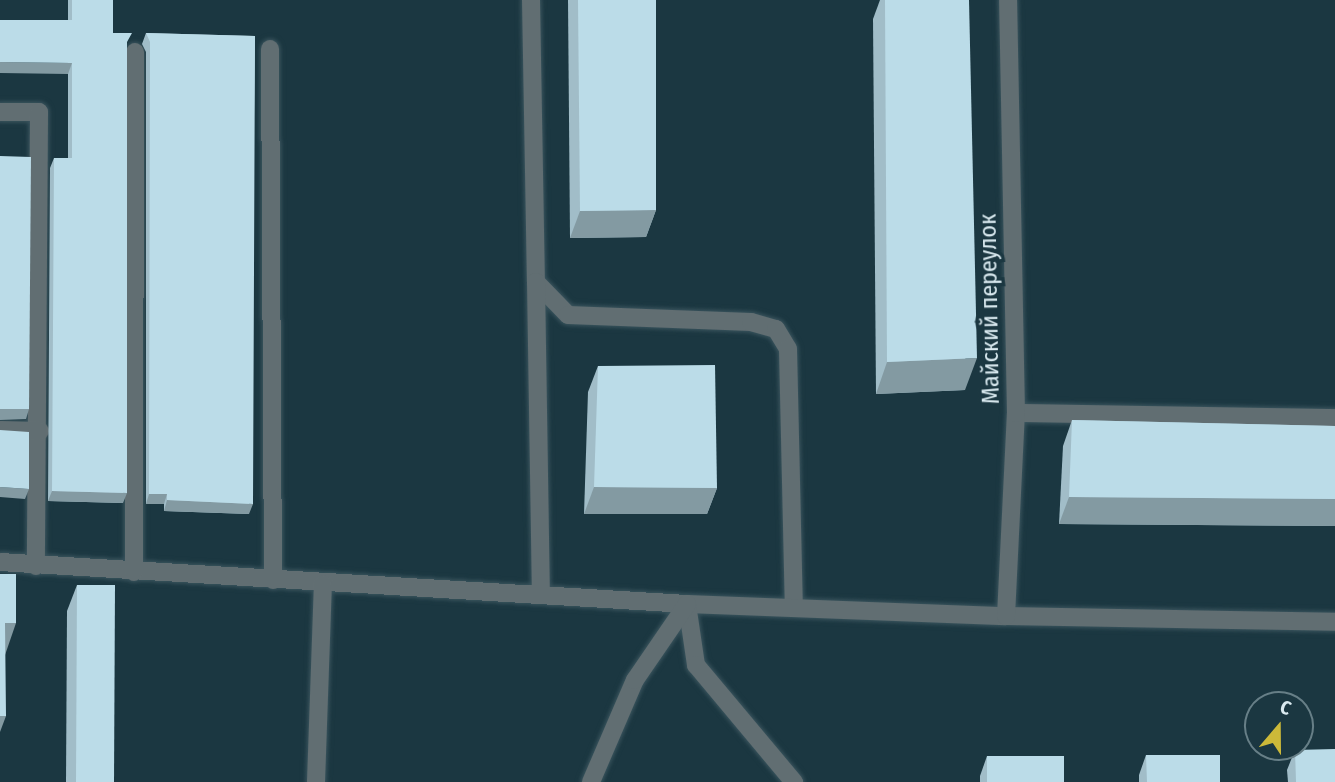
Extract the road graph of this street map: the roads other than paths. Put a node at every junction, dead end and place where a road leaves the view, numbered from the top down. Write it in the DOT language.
graph roads {
  1 [pos="531,0"];
  2 [pos="1008,0"];
  3 [pos="270,49"];
  4 [pos="135,52"];
  5 [pos="0,112"];
  6 [pos="536,282"];
  7 [pos="1016,413"];
  8 [pos="1335,418"];
  9 [pos="0,430"];
  10 [pos="40,431"];
  11 [pos="0,562"];
  12 [pos="36,566"];
  13 [pos="134,572"];
  14 [pos="273,580"];
  15 [pos="323,584"];
  16 [pos="541,593"];
  17 [pos="687,604"];
  18 [pos="794,605"];
  19 [pos="1006,616"];
  20 [pos="1335,622"];
  21 [pos="316,782"];
  22 [pos="591,782"];
  23 [pos="794,782"];
  1 -- 6 [label="street"];
  2 -- 7 [label="street, Майский переулок"];
  3 -- 14 [label="street"];
  4 -- 13 [label="street"];
  5 -- 10 [label="street"];
  6 -- 16 [label="street"];
  6 -- 18 [label="street"];
  7 -- 8 [label="street"];
  7 -- 19 [label="street, Майский переулок"];
  9 -- 10 [label="street"];
  10 -- 12 [label="street"];
  11 -- 12 [label="street"];
  12 -- 13 [label="street"];
  13 -- 14 [label="street"];
  14 -- 15 [label="street"];
  15 -- 16 [label="street"];
  15 -- 21 [label="street"];
  16 -- 17 [label="street"];
  17 -- 18 [label="street"];
  17 -- 22 [label="street"];
  17 -- 23 [label="street"];
  18 -- 19 [label="street"];
  19 -- 20 [label="street"];
}
